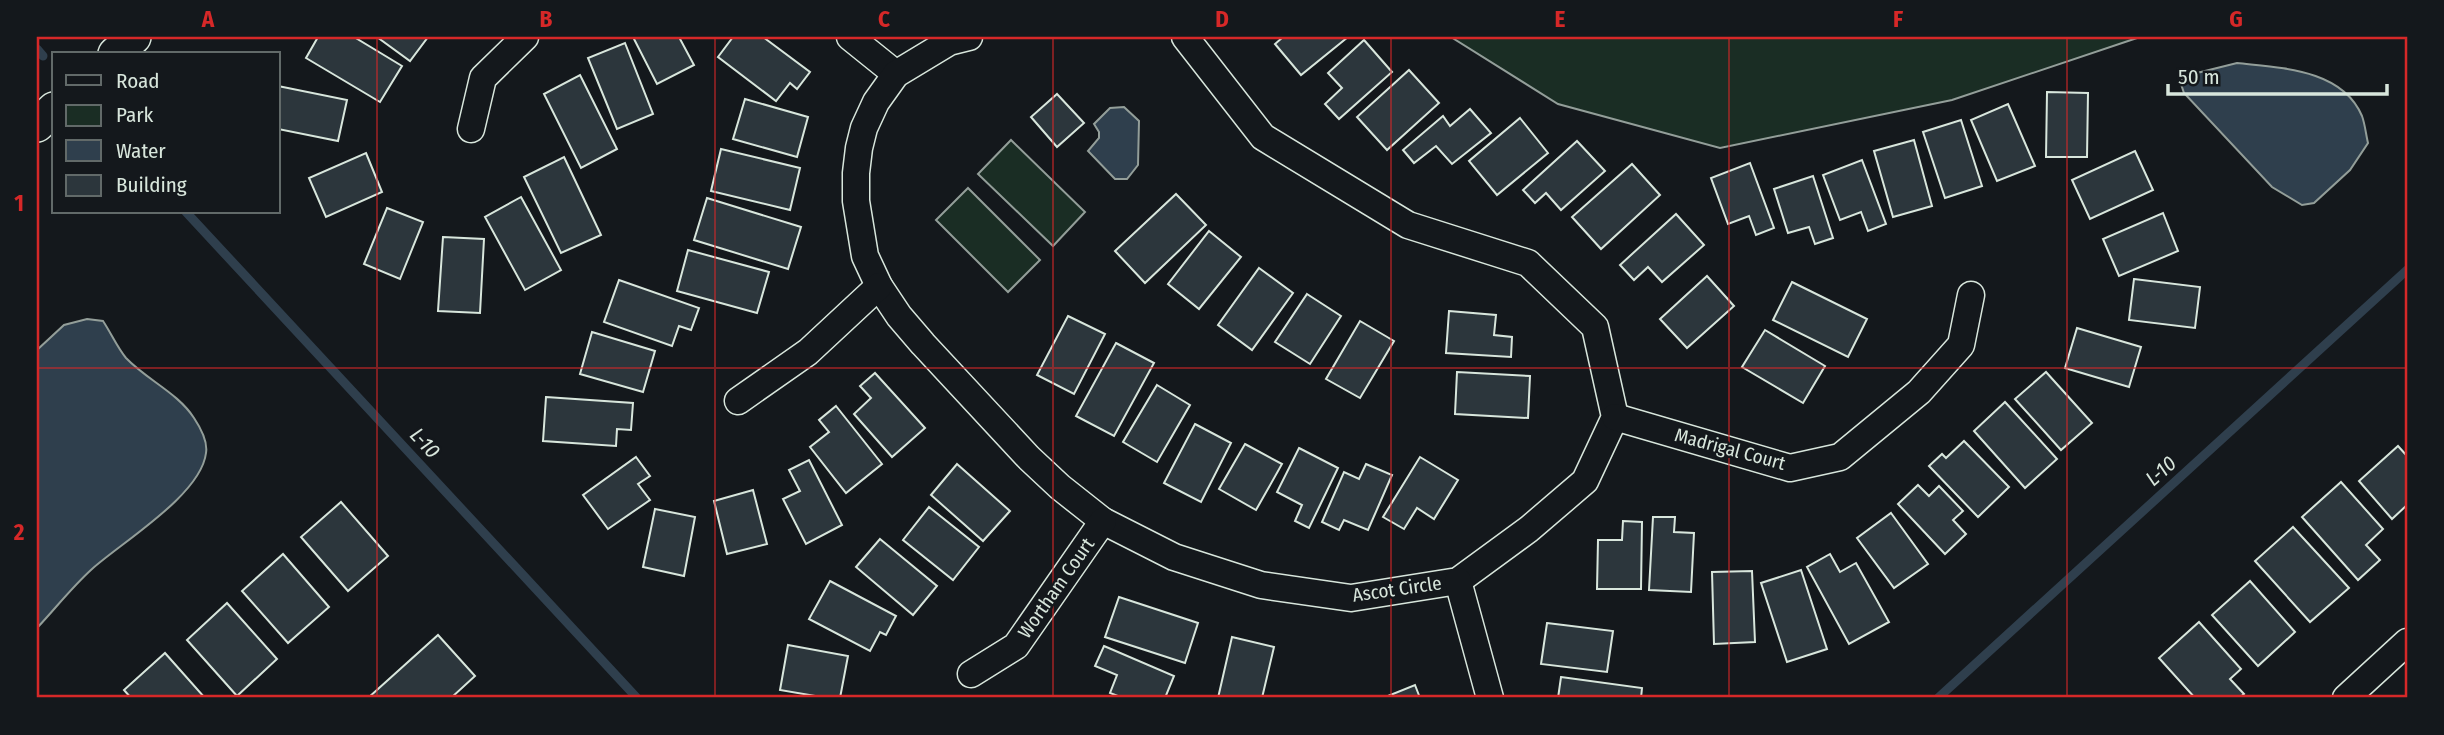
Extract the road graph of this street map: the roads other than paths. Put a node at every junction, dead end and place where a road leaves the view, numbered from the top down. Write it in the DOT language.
graph roads {
  1 [pos="134,37"];
  2 [pos="525,37"];
  3 [pos="850,37"];
  4 [pos="969,37"];
  5 [pos="1185,37"];
  6 [pos="117,52"];
  7 [pos="896,74"];
  8 [pos="52,111"];
  9 [pos="37,125"];
  10 [pos="471,129"];
  11 [pos="879,286"];
  12 [pos="1971,295"];
  13 [pos="738,401"];
  14 [pos="1615,417"];
  15 [pos="1103,521"];
  16 [pos="1458,581"];
  17 [pos="2407,642"];
  18 [pos="971,674"];
  19 [pos="1490,698"];
  20 [pos="2346,698"];
  1 -- 6 [label="street"];
  2 -- 10 [label="street"];
  3 -- 7 [label="street"];
  4 -- 7 [label="street"];
  5 -- 14 [label="street"];
  7 -- 11 [label="street, Ascot Circle"];
  8 -- 9 [label="street"];
  11 -- 13 [label="street"];
  11 -- 15 [label="street, Ascot Circle"];
  12 -- 14 [label="street, Madrigal Court"];
  14 -- 16 [label="street, Ascot Circle"];
  15 -- 16 [label="street, Ascot Circle"];
  15 -- 18 [label="street, Wortham Court"];
  16 -- 19 [label="street"];
  17 -- 20 [label="street"];
}
